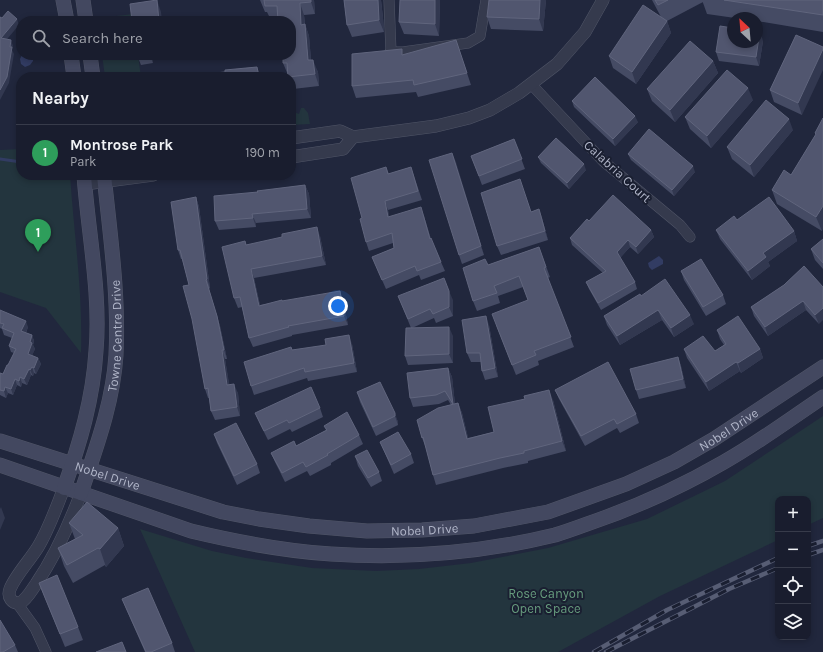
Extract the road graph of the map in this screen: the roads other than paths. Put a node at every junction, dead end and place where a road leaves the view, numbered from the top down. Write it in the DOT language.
graph roads {
  1 [pos="63,0"];
  2 [pos="83,0"];
  3 [pos="389,0"];
  4 [pos="486,0"];
  5 [pos="603,0"];
  6 [pos="66,16"];
  7 [pos="85,16"];
  8 [pos="72,60"];
  9 [pos="91,60"];
  10 [pos="73,72"];
  11 [pos="92,72"];
  12 [pos="531,84"];
  13 [pos="296,137"];
  14 [pos="354,137"];
  15 [pos="296,156"];
  16 [pos="84,180"];
  17 [pos="104,180"];
  18 [pos="690,237"];
  19 [pos="823,367"];
  20 [pos="823,397"];
  21 [pos="0,441"];
  22 [pos="72,464"];
  23 [pos="0,465"];
  24 [pos="89,469"];
  25 [pos="64,488"];
  26 [pos="81,493"];
  27 [pos="17,603"];
  28 [pos="46,652"];
  1 -- 6 [label="main road"];
  2 -- 7 [label="main road"];
  3 -- 4 [label="street"];
  5 -- 12 [label="street"];
  8 -- 10 [label="main road"];
  9 -- 11 [label="main road"];
  12 -- 14 [label="street"];
  12 -- 18 [label="street, Calabria Court"];
  13 -- 14 [label="street"];
  14 -- 15 [label="street"];
  16 -- 22 [label="main road, Towne Centre Drive"];
  17 -- 24 [label="main road, Towne Centre Drive"];
  19 -- 24 [label="main road, Nobel Drive"];
  20 -- 26 [label="main road, Nobel Drive"];
  21 -- 22 [label="main road, Nobel Drive"];
  22 -- 24 [label="main road, Nobel Drive"];
  22 -- 25 [label="main road, Towne Centre Drive"];
  23 -- 25 [label="main road, Nobel Drive"];
  24 -- 26 [label="main road, Towne Centre Drive"];
  25 -- 26 [label="main road, Nobel Drive"];
  25 -- 27 [label="street"];
  26 -- 27 [label="street"];
  27 -- 28 [label="street"];
}
